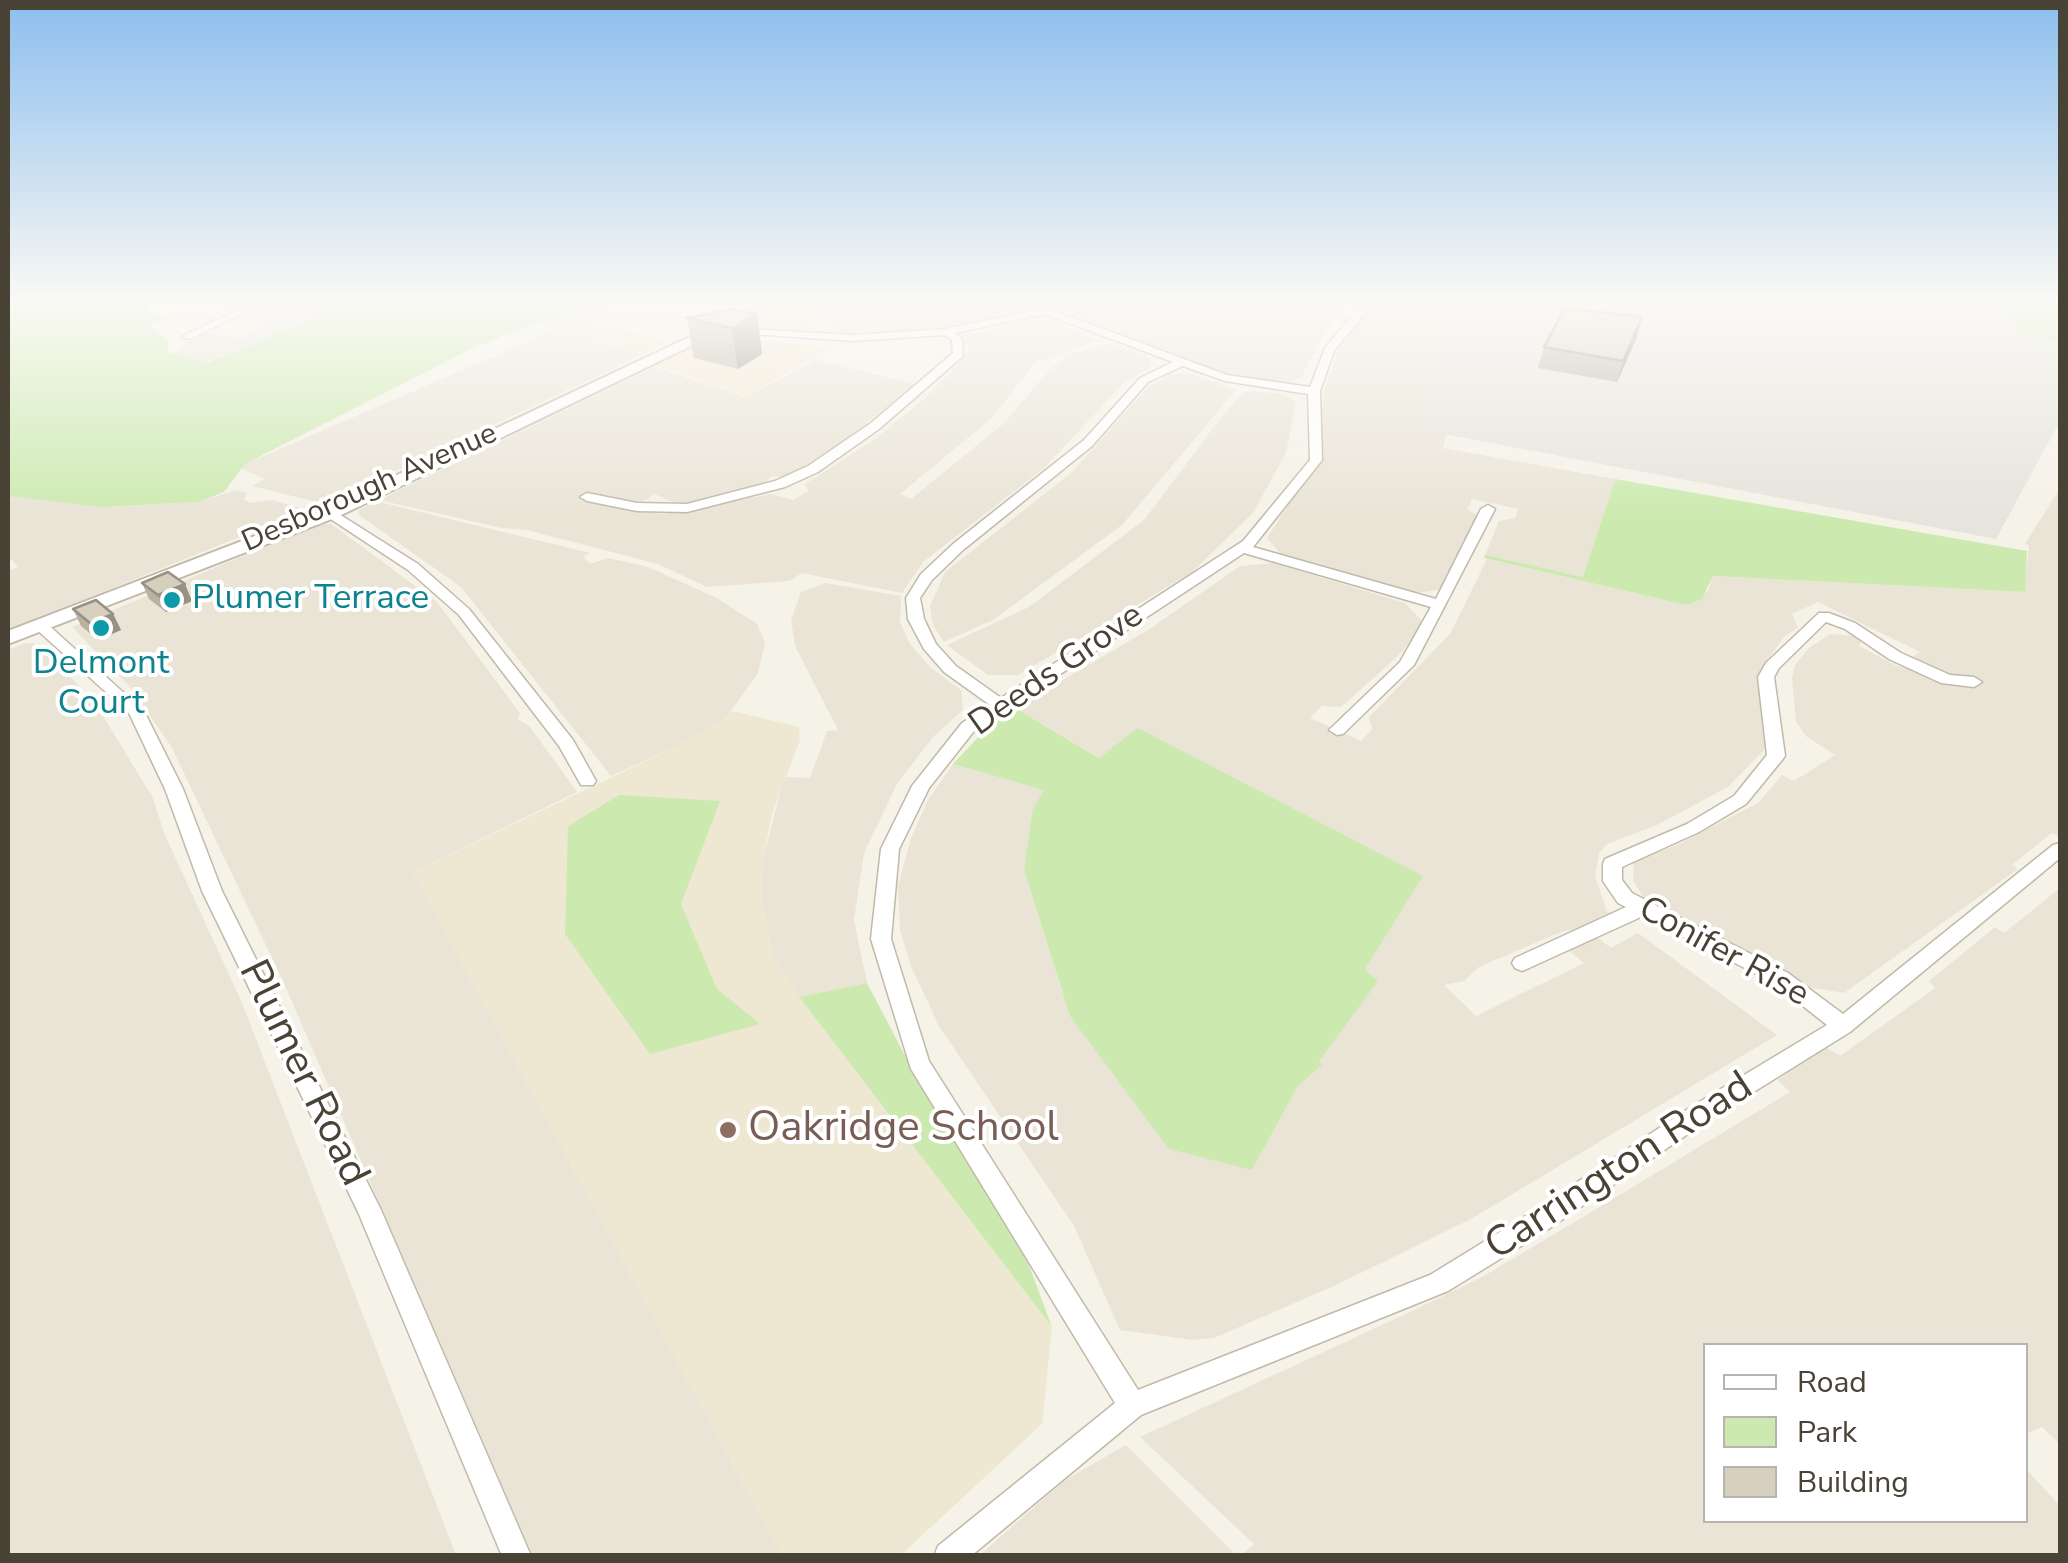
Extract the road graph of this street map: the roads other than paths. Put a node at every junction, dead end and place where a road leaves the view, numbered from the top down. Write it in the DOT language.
graph roads {
  1 [pos="622,373"];
  2 [pos="939,373"];
  3 [pos="1159,373"];
  4 [pos="1210,373"];
  5 [pos="1320,373"];
  6 [pos="1314,390"];
  7 [pos="587,497"];
  8 [pos="1488,509"];
  9 [pos="332,513"];
  10 [pos="1242,548"];
  11 [pos="1440,605"];
  12 [pos="40,624"];
  13 [pos="8,638"];
  14 [pos="1974,682"];
  15 [pos="1000,705"];
  16 [pos="1337,730"];
  17 [pos="587,781"];
  18 [pos="2060,850"];
  19 [pos="1644,907"];
  20 [pos="1522,963"];
  21 [pos="1844,1026"];
  22 [pos="1132,1406"];
  23 [pos="517,1556"];
  24 [pos="948,1556"];
  1 -- 9 [label="street, Desborough Avenue"];
  2 -- 7 [label="street"];
  3 -- 15 [label="street"];
  4 -- 6 [label="street"];
  5 -- 6 [label="street, Deeds Grove"];
  6 -- 10 [label="street, Deeds Grove"];
  8 -- 11 [label="street"];
  9 -- 12 [label="street, Desborough Avenue"];
  9 -- 17 [label="street"];
  10 -- 11 [label="street"];
  10 -- 15 [label="street, Deeds Grove"];
  11 -- 16 [label="street"];
  12 -- 13 [label="street, Desborough Avenue"];
  12 -- 23 [label="street, Plumer Road"];
  14 -- 19 [label="street, Conifer Rise"];
  15 -- 22 [label="street, Deeds Grove"];
  18 -- 21 [label="street, Carrington Road"];
  19 -- 20 [label="street"];
  19 -- 21 [label="street, Conifer Rise"];
  21 -- 22 [label="street, Carrington Road"];
  22 -- 24 [label="street, Carrington Road"];
}
